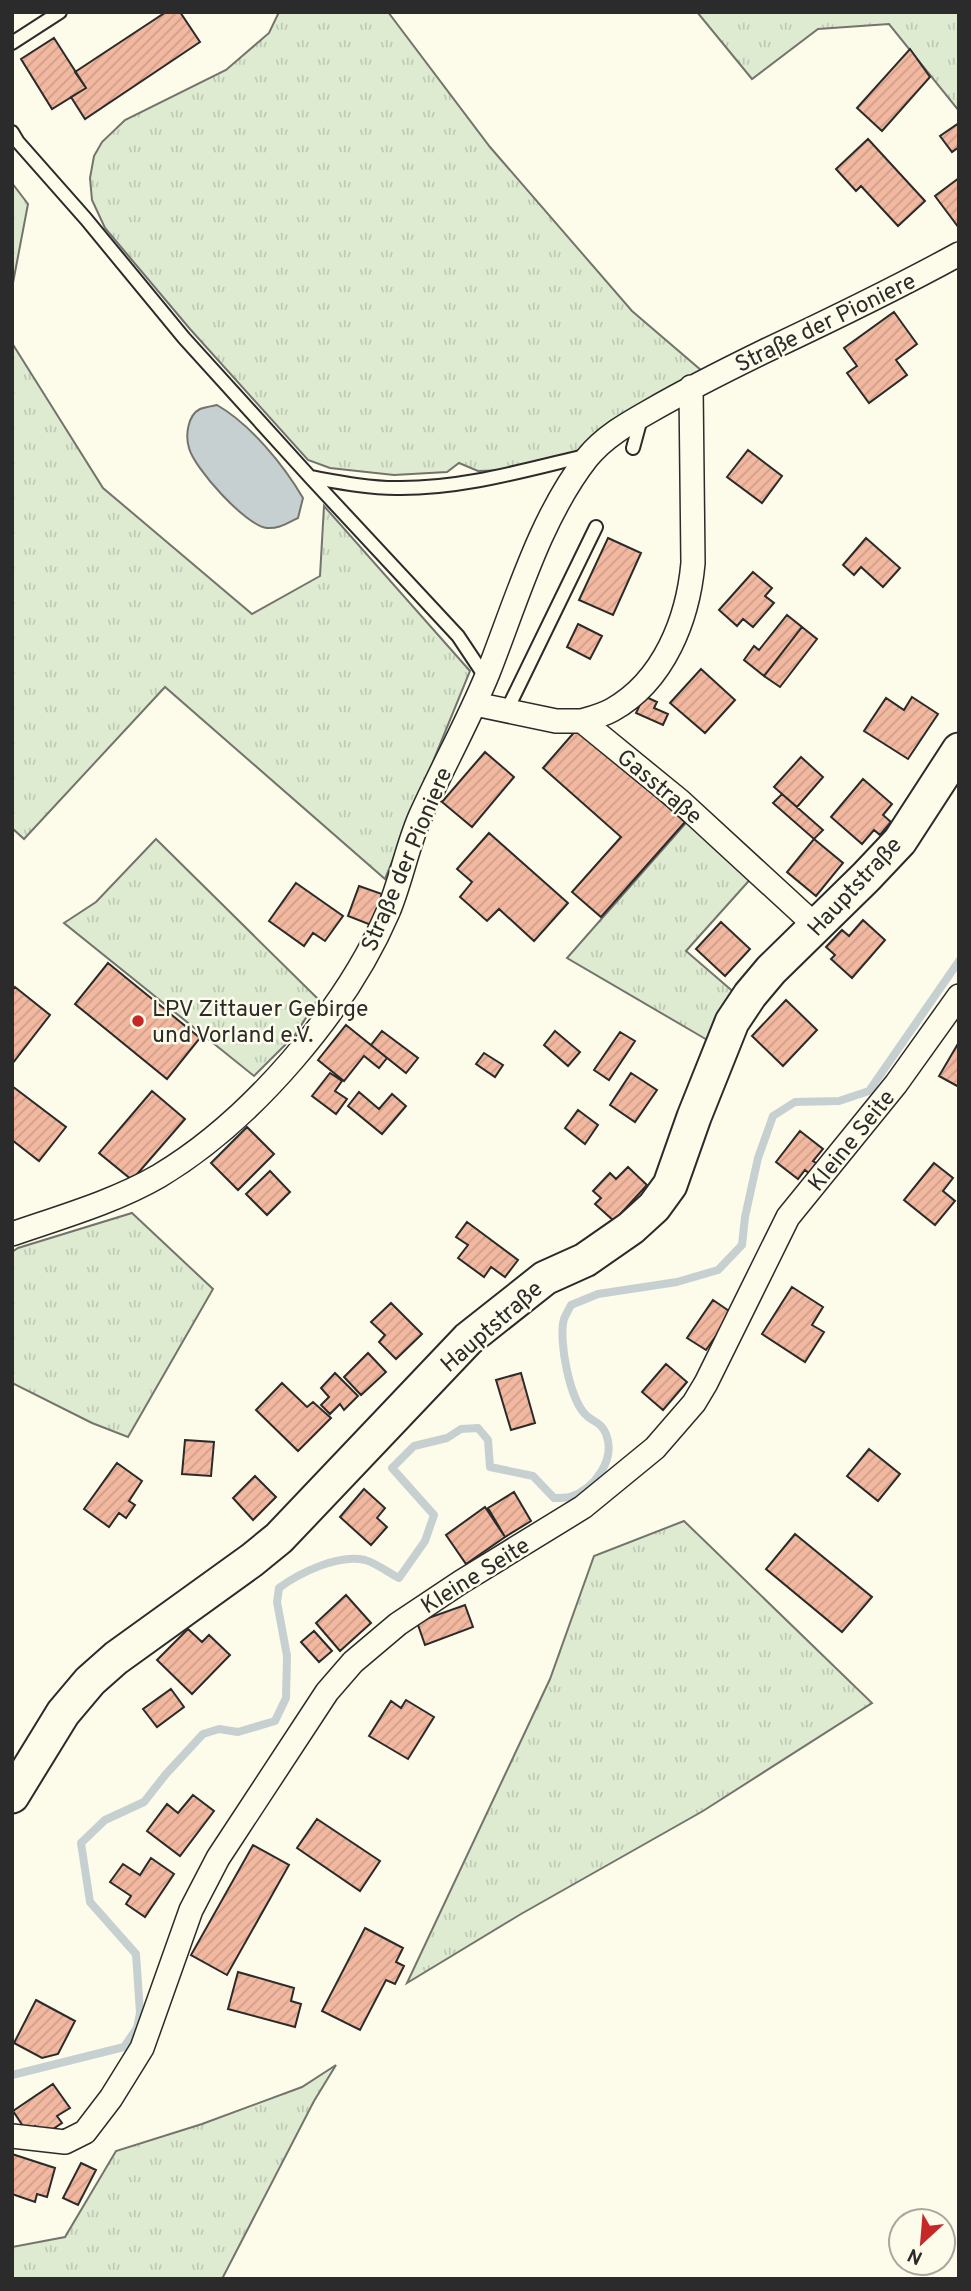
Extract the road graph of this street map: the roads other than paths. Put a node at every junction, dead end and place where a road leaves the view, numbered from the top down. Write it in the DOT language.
graph roads {
  1 [pos="60,12"];
  2 [pos="12,43"];
  3 [pos="12,132"];
  4 [pos="959,254"];
  5 [pos="691,387"];
  6 [pos="642,415"];
  7 [pos="633,448"];
  8 [pos="590,455"];
  9 [pos="310,477"];
  10 [pos="596,527"];
  11 [pos="485,678"];
  12 [pos="475,704"];
  13 [pos="508,710"];
  14 [pos="582,721"];
  15 [pos="959,750"];
  16 [pos="817,927"];
  17 [pos="959,996"];
  18 [pos="12,1234"];
  19 [pos="12,1796"];
  20 [pos="13,2134"];
  1 -- 2 [label="lane"];
  3 -- 9 [label="lane"];
  4 -- 5 [label="street, Straße der Pioniere"];
  5 -- 6 [label="street, Straße der Pioniere"];
  5 -- 14 [label="street"];
  6 -- 7 [label="lane"];
  6 -- 8 [label="street, Straße der Pioniere"];
  8 -- 9 [label="lane"];
  8 -- 11 [label="street, Straße der Pioniere"];
  9 -- 11 [label="lane"];
  10 -- 13 [label="lane"];
  11 -- 12 [label="street, Straße der Pioniere"];
  12 -- 13 [label="street"];
  12 -- 18 [label="street, Straße der Pioniere"];
  13 -- 14 [label="street"];
  14 -- 16 [label="street, Gasstraße"];
  15 -- 16 [label="street, Hauptstraße"];
  16 -- 19 [label="street, Hauptstraße"];
  17 -- 20 [label="street, Kleine Seite"];
}
